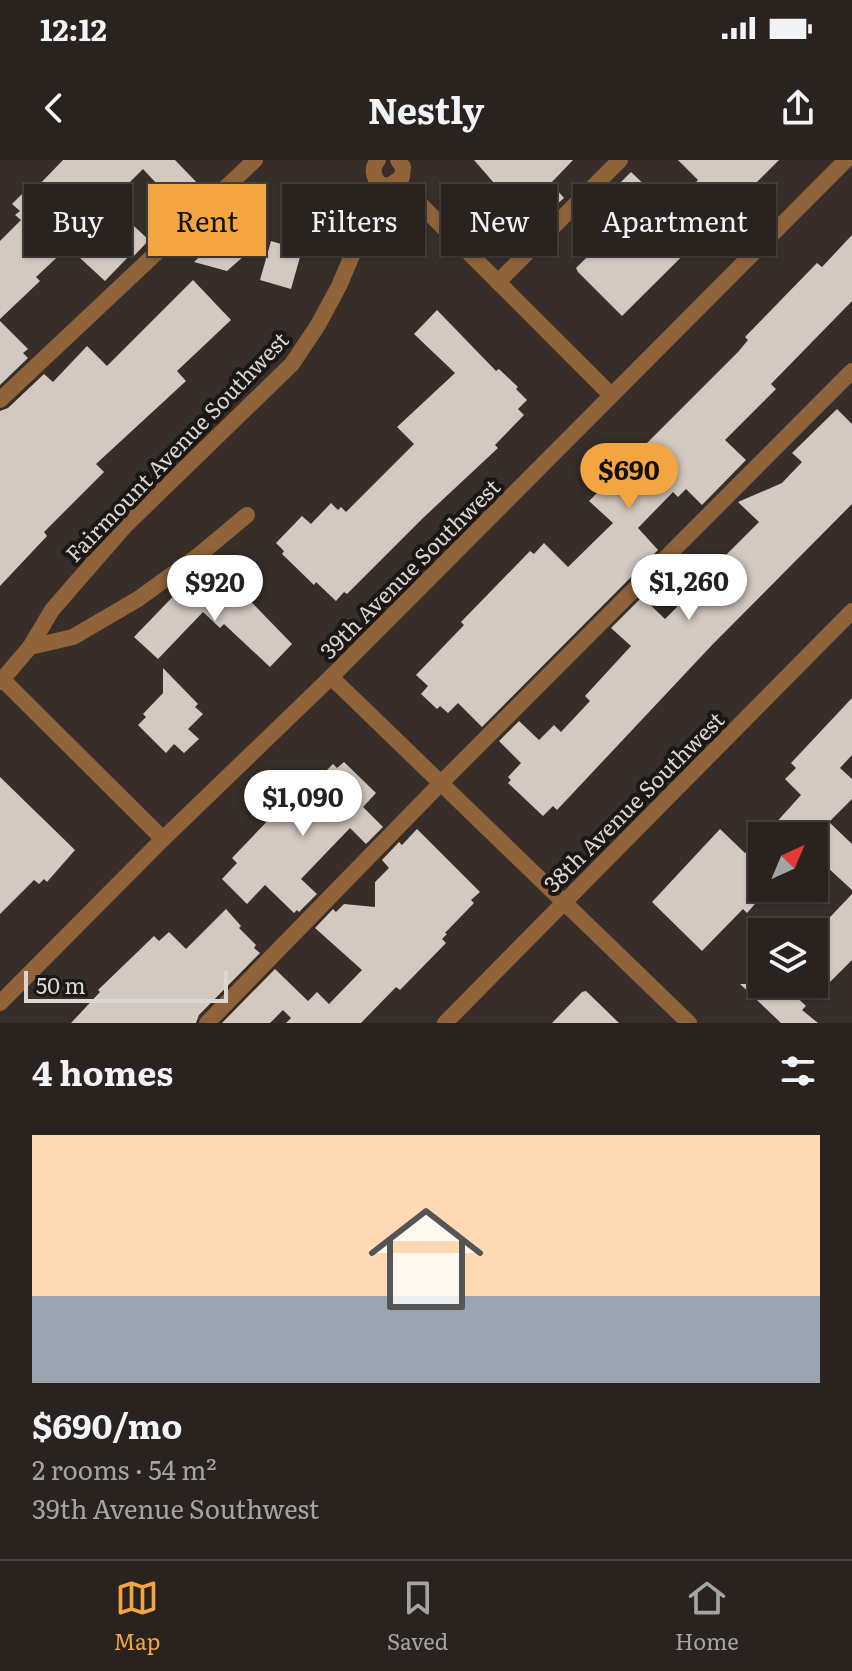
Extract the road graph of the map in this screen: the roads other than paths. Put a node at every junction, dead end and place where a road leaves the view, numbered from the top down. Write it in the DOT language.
graph roads {
  1 [pos="255,160"];
  2 [pos="377,160"];
  3 [pos="398,160"];
  4 [pos="620,160"];
  5 [pos="846,160"];
  6 [pos="390,183"];
  7 [pos="498,282"];
  8 [pos="852,371"];
  9 [pos="611,395"];
  10 [pos="0,400"];
  11 [pos="247,515"];
  12 [pos="852,611"];
  13 [pos="30,647"];
  14 [pos="331,677"];
  15 [pos="1,679"];
  16 [pos="441,783"];
  17 [pos="163,839"];
  18 [pos="565,903"];
  19 [pos="0,1003"];
  20 [pos="683,1021"];
  21 [pos="207,1023"];
  22 [pos="445,1023"];
  1 -- 10 [label="street"];
  2 -- 6 [label="street"];
  3 -- 6 [label="street"];
  4 -- 7 [label="street"];
  5 -- 9 [label="street, 39th Avenue Southwest"];
  6 -- 7 [label="street"];
  6 -- 13 [label="street, Fairmount Avenue Southwest"];
  7 -- 9 [label="street"];
  8 -- 16 [label="street"];
  9 -- 14 [label="street, 39th Avenue Southwest"];
  11 -- 13 [label="street"];
  12 -- 18 [label="street, 38th Avenue Southwest"];
  13 -- 15 [label="street, Fairmount Avenue Southwest"];
  14 -- 16 [label="street"];
  14 -- 17 [label="street, 39th Avenue Southwest"];
  15 -- 17 [label="street"];
  16 -- 18 [label="street"];
  16 -- 21 [label="street"];
  17 -- 19 [label="street, 39th Avenue Southwest"];
  18 -- 20 [label="street"];
  18 -- 22 [label="street, 38th Avenue Southwest"];
}
